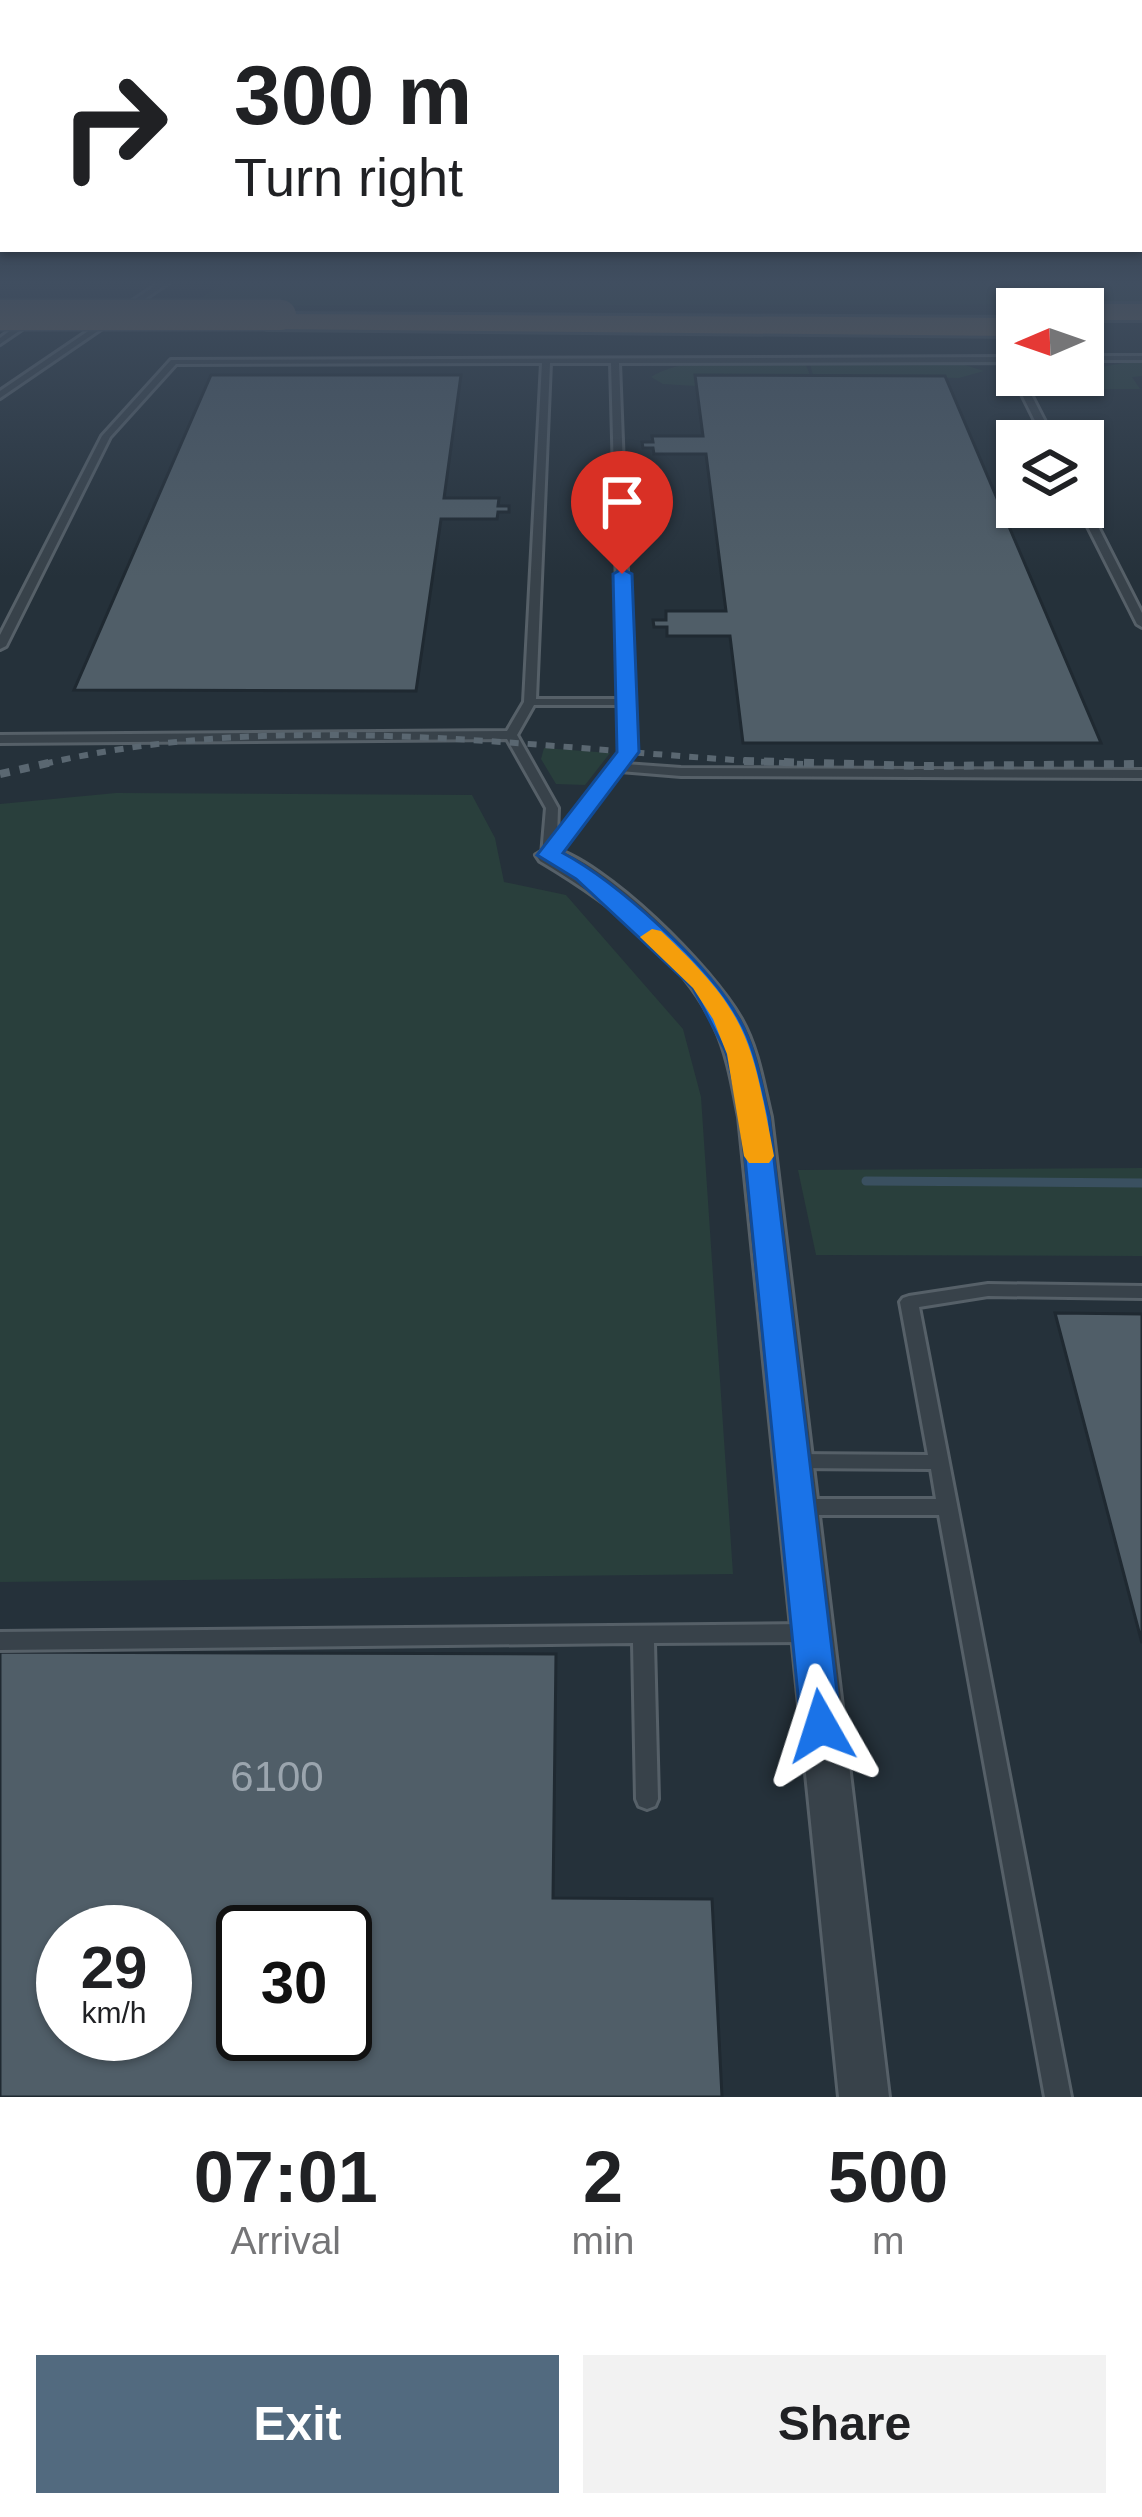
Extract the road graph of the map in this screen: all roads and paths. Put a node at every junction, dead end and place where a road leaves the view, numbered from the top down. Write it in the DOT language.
graph roads {
  1 [pos="157,381"];
  2 [pos="544,381"];
  3 [pos="616,381"];
  4 [pos="1094,528"];
  5 [pos="1142,624"];
  6 [pos="0,646"];
  7 [pos="530,702"];
  8 [pos="627,702"];
  9 [pos="511,735"];
  10 [pos="0,739"];
  11 [pos="618,767"];
  12 [pos="1142,774"];
  13 [pos="549,855"];
  14 [pos="1142,1292"];
  15 [pos="792,1461"];
  16 [pos="939,1462"];
  17 [pos="797,1507"];
  18 [pos="947,1507"];
  19 [pos="811,1633"];
  20 [pos="643,1635"];
  21 [pos="0,1641"];
  22 [pos="647,1799"];
  23 [pos="864,2097"];
  24 [pos="1058,2097"];
  1 -- 6 [label="lane"];
  2 -- 7 [label="lane"];
  3 -- 8 [label="lane"];
  4 -- 5 [label="lane"];
  7 -- 8 [label="lane"];
  7 -- 9 [label="lane"];
  8 -- 11 [label="lane"];
  9 -- 10 [label="lane"];
  9 -- 13 [label="lane"];
  11 -- 12 [label="lane"];
  11 -- 13 [label="lane"];
  13 -- 15 [label="street"];
  14 -- 16 [label="lane"];
  15 -- 16 [label="lane"];
  15 -- 17 [label="street"];
  16 -- 18 [label="lane"];
  17 -- 18 [label="lane"];
  17 -- 19 [label="street"];
  18 -- 24 [label="lane"];
  19 -- 20 [label="lane"];
  19 -- 23 [label="street"];
  20 -- 21 [label="lane"];
  20 -- 22 [label="lane"];
}
